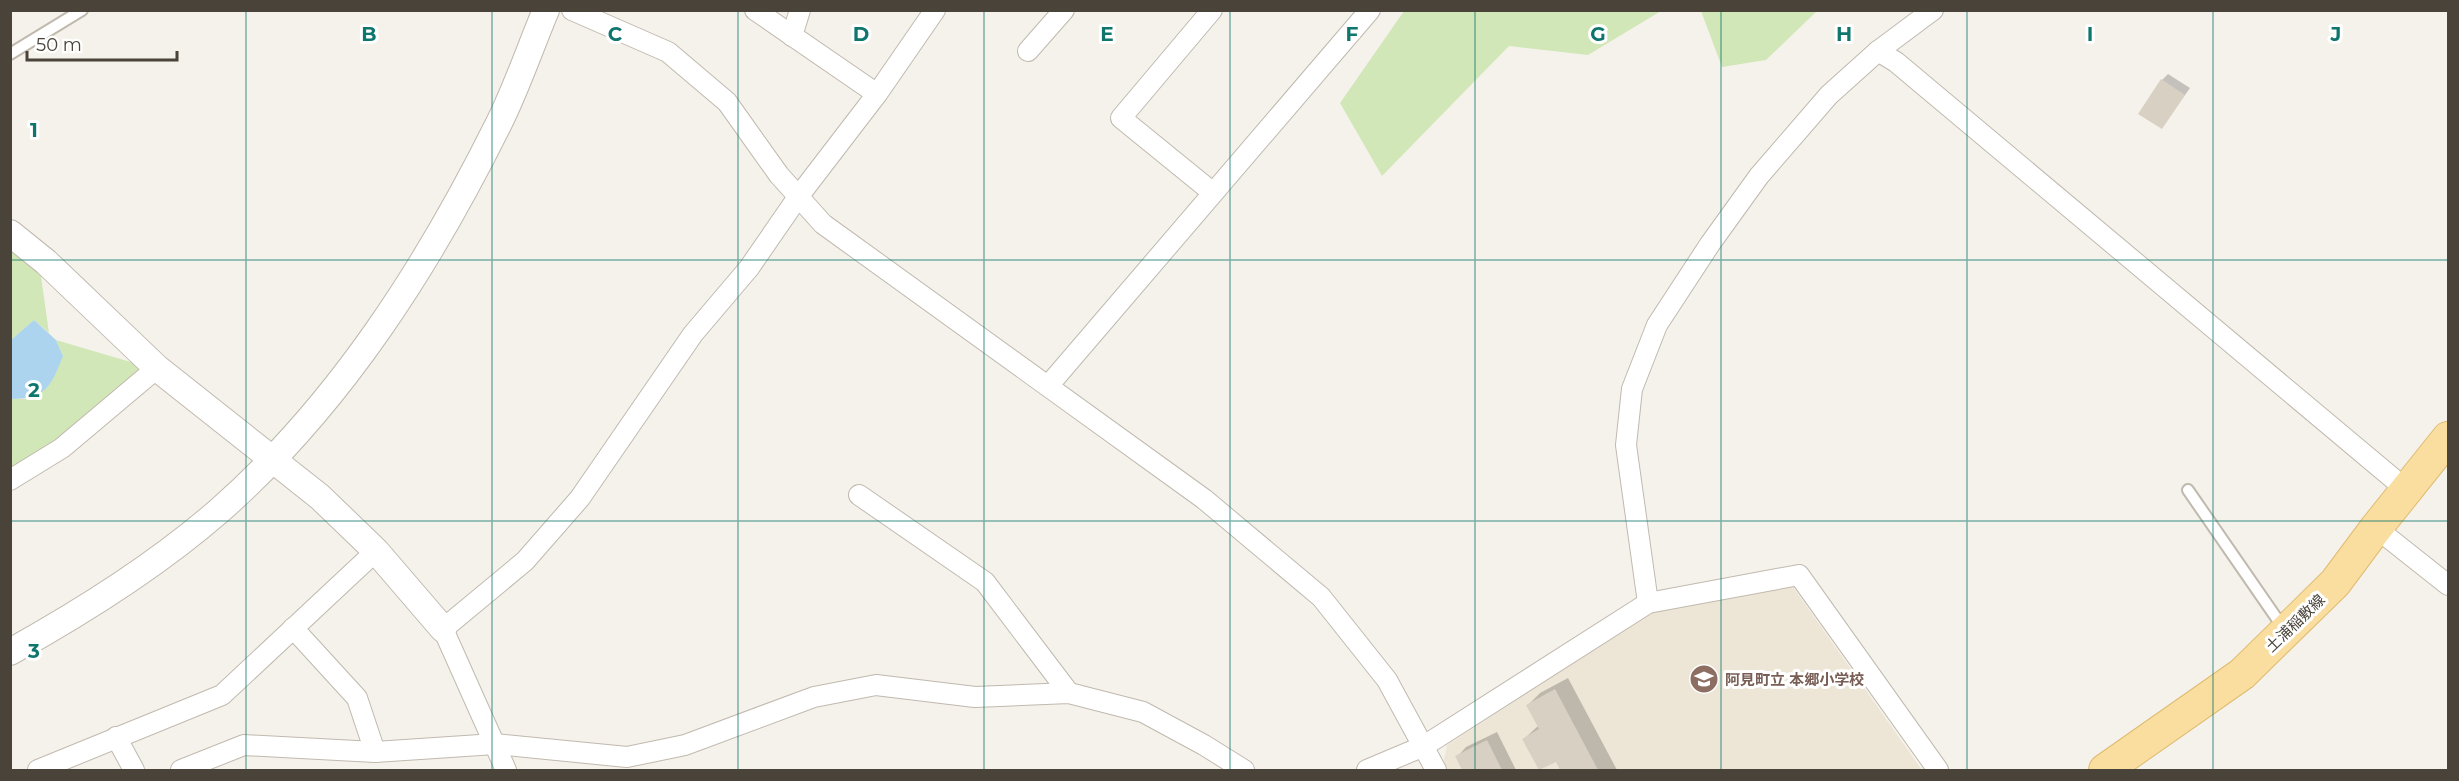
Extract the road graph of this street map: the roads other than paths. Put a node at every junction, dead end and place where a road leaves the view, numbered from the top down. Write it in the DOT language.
graph roads {
  1 [pos="82,10"];
  2 [pos="546,10"];
  3 [pos="572,10"];
  4 [pos="754,10"];
  5 [pos="800,10"];
  6 [pos="935,10"];
  7 [pos="1064,10"];
  8 [pos="1212,10"];
  9 [pos="1370,10"];
  10 [pos="1933,10"];
  11 [pos="792,36"];
  12 [pos="1028,51"];
  13 [pos="1878,51"];
  14 [pos="10,54"];
  15 [pos="877,94"];
  16 [pos="1212,192"];
  17 [pos="798,197"];
  18 [pos="10,233"];
  19 [pos="157,368"];
  20 [pos="1047,386"];
  21 [pos="2448,438"];
  22 [pos="272,458"];
  23 [pos="10,480"];
  24 [pos="2188,490"];
  25 [pos="2408,490"];
  26 [pos="859,495"];
  27 [pos="2376,528"];
  28 [pos="376,551"];
  29 [pos="2448,585"];
  30 [pos="1648,603"];
  31 [pos="293,628"];
  32 [pos="443,630"];
  33 [pos="2286,632"];
  34 [pos="10,652"];
  35 [pos="1069,693"];
  36 [pos="116,737"];
  37 [pos="495,744"];
  38 [pos="1424,746"];
  39 [pos="375,752"];
  40 [pos="38,771"];
  41 [pos="134,771"];
  42 [pos="182,771"];
  43 [pos="506,771"];
  44 [pos="1244,771"];
  45 [pos="1367,771"];
  46 [pos="1436,771"];
  47 [pos="1938,771"];
  48 [pos="2105,771"];
  1 -- 14 [label="lane"];
  2 -- 22 [label="street"];
  3 -- 17 [label="street"];
  4 -- 11 [label="street"];
  5 -- 11 [label="street"];
  6 -- 15 [label="street"];
  7 -- 12 [label="street"];
  8 -- 16 [label="street"];
  9 -- 16 [label="street"];
  10 -- 13 [label="street"];
  11 -- 15 [label="street"];
  13 -- 25 [label="street"];
  13 -- 30 [label="street"];
  15 -- 17 [label="street"];
  16 -- 20 [label="street"];
  17 -- 20 [label="street"];
  17 -- 32 [label="street"];
  18 -- 19 [label="street"];
  19 -- 22 [label="street"];
  19 -- 23 [label="street"];
  20 -- 38 [label="street"];
  21 -- 25 [label="main road, 土浦稲敷線"];
  22 -- 28 [label="street"];
  22 -- 34 [label="street"];
  24 -- 33 [label="lane"];
  25 -- 27 [label="main road, 土浦稲敷線"];
  26 -- 35 [label="street"];
  27 -- 29 [label="street"];
  27 -- 33 [label="main road, 土浦稲敷線"];
  28 -- 31 [label="street"];
  28 -- 32 [label="street"];
  30 -- 38 [label="street"];
  30 -- 47 [label="street"];
  31 -- 36 [label="street"];
  31 -- 39 [label="street"];
  32 -- 37 [label="street"];
  33 -- 48 [label="main road, 土浦稲敷線"];
  35 -- 37 [label="street"];
  35 -- 44 [label="street"];
  36 -- 40 [label="street"];
  36 -- 41 [label="street"];
  37 -- 39 [label="street"];
  37 -- 43 [label="street"];
  38 -- 45 [label="street"];
  38 -- 46 [label="street"];
  39 -- 42 [label="street"];
}
